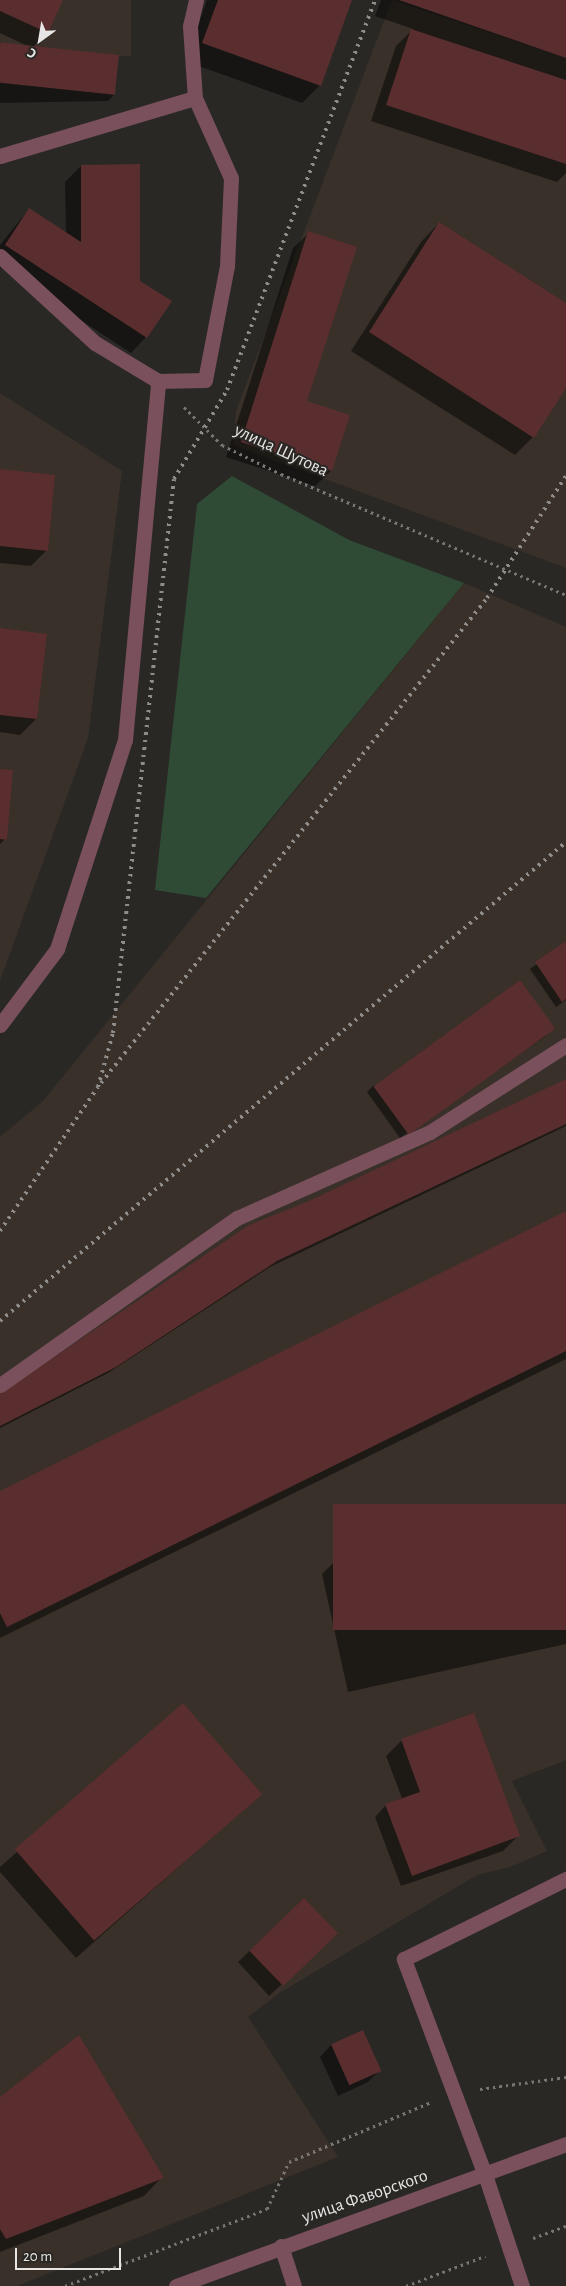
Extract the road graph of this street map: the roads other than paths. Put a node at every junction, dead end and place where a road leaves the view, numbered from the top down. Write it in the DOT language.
graph roads {
  1 [pos="196,0"];
  2 [pos="195,98"];
  3 [pos="0,156"];
  4 [pos="0,256"];
  5 [pos="158,381"];
  6 [pos="0,1025"];
  7 [pos="566,1046"];
  8 [pos="0,1385"];
  9 [pos="566,1879"];
  10 [pos="566,2144"];
  11 [pos="485,2175"];
  12 [pos="281,2246"];
  13 [pos="176,2286"];
  14 [pos="294,2286"];
  15 [pos="522,2286"];
  1 -- 2 [label="street"];
  2 -- 3 [label="street"];
  2 -- 5 [label="street"];
  4 -- 5 [label="street"];
  5 -- 6 [label="street"];
  7 -- 8 [label="street"];
  9 -- 11 [label="street"];
  10 -- 11 [label="street, улица Фаворского"];
  11 -- 12 [label="street, улица Фаворского"];
  11 -- 15 [label="street"];
  12 -- 13 [label="street, улица Фаворского"];
  12 -- 14 [label="street"];
}
